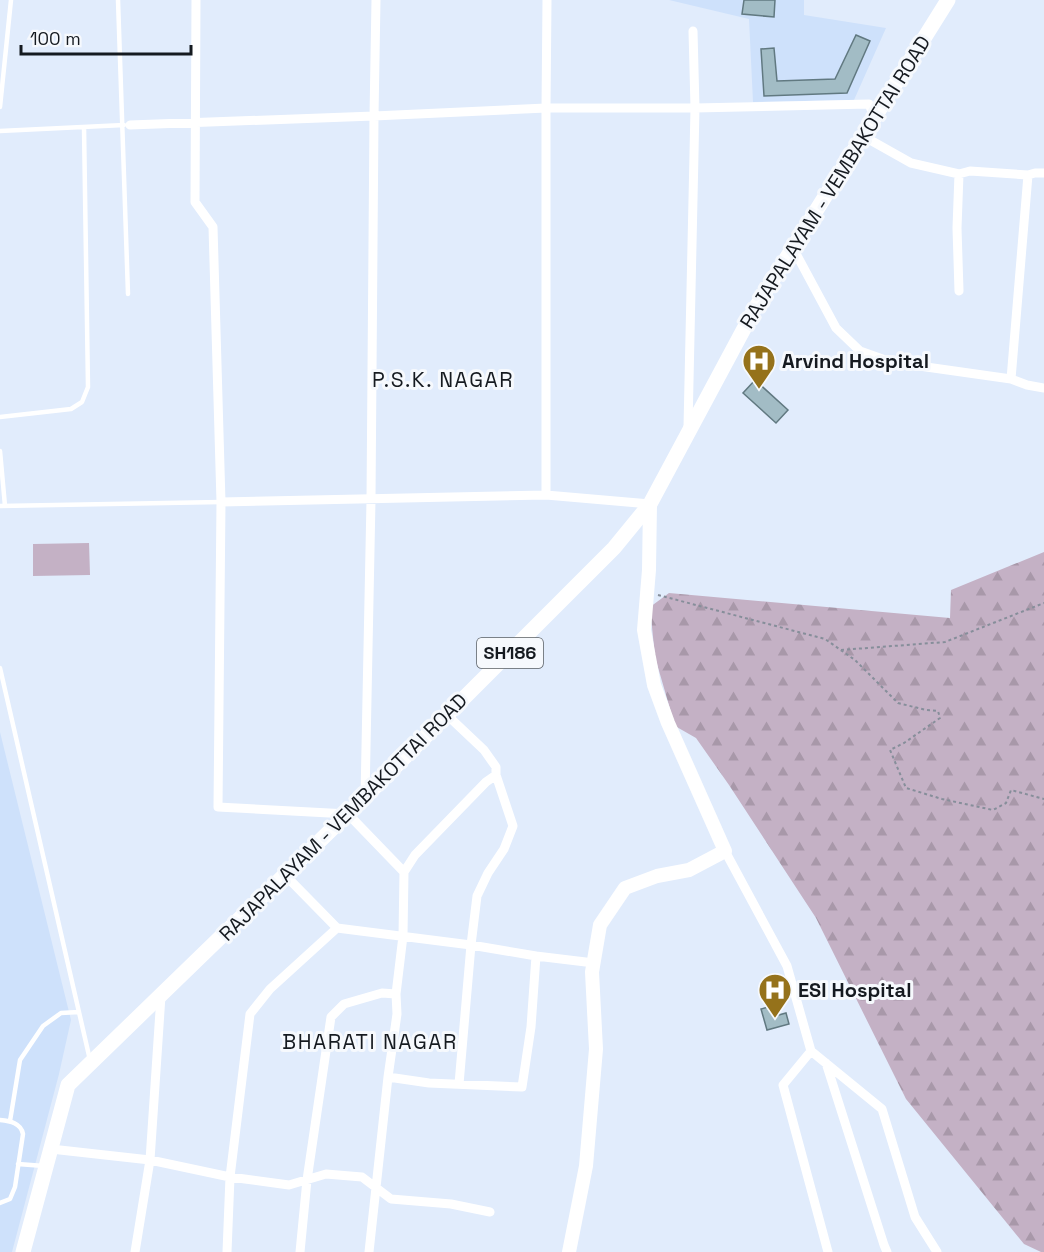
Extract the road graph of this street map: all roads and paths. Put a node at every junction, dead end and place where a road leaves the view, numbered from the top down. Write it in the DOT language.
graph roads {
  1 [pos="11,0"];
  2 [pos="118,0"];
  3 [pos="196,0"];
  4 [pos="375,0"];
  5 [pos="547,0"];
  6 [pos="948,0"];
  7 [pos="693,31"];
  8 [pos="0,106"];
  9 [pos="546,108"];
  10 [pos="695,108"];
  11 [pos="374,117"];
  12 [pos="874,117"];
  13 [pos="196,122"];
  14 [pos="126,125"];
  15 [pos="84,127"];
  16 [pos="0,131"];
  17 [pos="862,136"];
  18 [pos="1044,173"];
  19 [pos="959,174"];
  20 [pos="1028,175"];
  21 [pos="793,248"];
  22 [pos="959,291"];
  23 [pos="128,294"];
  24 [pos="1011,379"];
  25 [pos="1044,388"];
  26 [pos="0,417"];
  27 [pos="688,432"];
  28 [pos="0,451"];
  29 [pos="546,495"];
  30 [pos="371,500"];
  31 [pos="221,502"];
  32 [pos="650,504"];
  33 [pos="2,506"];
  34 [pos="647,592"];
  35 [pos="1044,603"];
  36 [pos="841,650"];
  37 [pos="0,668"];
  38 [pos="2,685"];
  39 [pos="447,715"];
  40 [pos="496,776"];
  41 [pos="365,796"];
  42 [pos="1044,799"];
  43 [pos="348,814"];
  44 [pos="725,851"];
  45 [pos="404,872"];
  46 [pos="285,875"];
  47 [pos="338,927"];
  48 [pos="403,936"];
  49 [pos="471,945"];
  50 [pos="536,956"];
  51 [pos="594,963"];
  52 [pos="396,994"];
  53 [pos="161,996"];
  54 [pos="79,1012"];
  55 [pos="811,1050"];
  56 [pos="826,1062"];
  57 [pos="91,1064"];
  58 [pos="388,1077"];
  59 [pos="459,1084"];
  60 [pos="0,1120"];
  61 [pos="10,1121"];
  62 [pos="51,1149"];
  63 [pos="150,1160"];
  64 [pos="18,1164"];
  65 [pos="46,1166"];
  66 [pos="230,1177"];
  67 [pos="307,1180"];
  68 [pos="376,1188"];
  69 [pos="0,1203"];
  70 [pos="490,1212"];
  71 [pos="23,1252"];
  72 [pos="135,1252"];
  73 [pos="227,1252"];
  74 [pos="300,1252"];
  75 [pos="369,1252"];
  76 [pos="569,1252"];
  77 [pos="828,1252"];
  78 [pos="887,1252"];
  79 [pos="937,1252"];
  1 -- 8 [label="lane"];
  2 -- 14 [label="lane"];
  3 -- 13 [label="street"];
  4 -- 11 [label="street"];
  5 -- 9 [label="street"];
  6 -- 12 [label="main road, RAJAPALAYAM - VEMBAKOTTAI ROAD / SH186"];
  7 -- 10 [label="street"];
  9 -- 10 [label="street"];
  9 -- 11 [label="street"];
  9 -- 29 [label="street"];
  10 -- 12 [label="street"];
  10 -- 27 [label="street"];
  11 -- 13 [label="street"];
  11 -- 30 [label="street"];
  12 -- 17 [label="main road, RAJAPALAYAM - VEMBAKOTTAI ROAD / SH186"];
  13 -- 14 [label="street"];
  13 -- 31 [label="street"];
  14 -- 15 [label="lane"];
  14 -- 23 [label="lane"];
  15 -- 16 [label="lane"];
  15 -- 26 [label="lane"];
  17 -- 19 [label="street"];
  17 -- 21 [label="main road, RAJAPALAYAM - VEMBAKOTTAI ROAD / SH186"];
  18 -- 20 [label="street"];
  19 -- 20 [label="street"];
  19 -- 22 [label="street"];
  20 -- 24 [label="street"];
  21 -- 24 [label="street"];
  21 -- 27 [label="main road, RAJAPALAYAM - VEMBAKOTTAI ROAD / SH186"];
  24 -- 25 [label="street"];
  27 -- 32 [label="main road, RAJAPALAYAM - VEMBAKOTTAI ROAD / SH186"];
  28 -- 33 [label="lane"];
  29 -- 30 [label="street"];
  29 -- 32 [label="street"];
  30 -- 31 [label="street"];
  30 -- 41 [label="street"];
  31 -- 33 [label="lane"];
  31 -- 43 [label="street"];
  32 -- 34 [label="street"];
  32 -- 39 [label="main road, RAJAPALAYAM - VEMBAKOTTAI ROAD / SH186"];
  34 -- 36 [label="path"];
  34 -- 44 [label="street"];
  35 -- 36 [label="path"];
  36 -- 42 [label="path"];
  37 -- 38 [label="lane"];
  38 -- 54 [label="lane"];
  39 -- 40 [label="street"];
  39 -- 41 [label="main road, RAJAPALAYAM - VEMBAKOTTAI ROAD / SH186"];
  40 -- 45 [label="street"];
  40 -- 49 [label="street"];
  41 -- 43 [label="main road, RAJAPALAYAM - VEMBAKOTTAI ROAD / SH186"];
  43 -- 45 [label="street"];
  43 -- 46 [label="main road, RAJAPALAYAM - VEMBAKOTTAI ROAD / SH186"];
  44 -- 51 [label="street"];
  44 -- 55 [label="street"];
  45 -- 48 [label="street"];
  46 -- 47 [label="street"];
  46 -- 53 [label="main road, RAJAPALAYAM - VEMBAKOTTAI ROAD / SH186"];
  47 -- 48 [label="street"];
  47 -- 66 [label="street"];
  48 -- 49 [label="street"];
  48 -- 52 [label="street"];
  49 -- 50 [label="street"];
  49 -- 59 [label="street"];
  50 -- 51 [label="street"];
  50 -- 59 [label="street"];
  51 -- 76 [label="street"];
  52 -- 58 [label="street"];
  52 -- 67 [label="street"];
  53 -- 57 [label="main road, RAJAPALAYAM - VEMBAKOTTAI ROAD / SH186"];
  53 -- 63 [label="street"];
  54 -- 57 [label="lane"];
  54 -- 61 [label="lane"];
  55 -- 56 [label="street"];
  55 -- 77 [label="street"];
  56 -- 78 [label="street"];
  56 -- 79 [label="street"];
  57 -- 62 [label="main road, RAJAPALAYAM - VEMBAKOTTAI ROAD / SH186"];
  58 -- 59 [label="street"];
  58 -- 68 [label="street"];
  60 -- 61 [label="lane"];
  61 -- 64 [label="lane"];
  62 -- 63 [label="street"];
  62 -- 65 [label="main road, RAJAPALAYAM - VEMBAKOTTAI ROAD / SH186"];
  63 -- 66 [label="street"];
  63 -- 72 [label="street"];
  64 -- 65 [label="lane"];
  64 -- 69 [label="lane"];
  65 -- 71 [label="main road, RAJAPALAYAM - VEMBAKOTTAI ROAD / SH186"];
  66 -- 67 [label="street"];
  66 -- 73 [label="street"];
  67 -- 68 [label="street"];
  67 -- 74 [label="street"];
  68 -- 70 [label="street"];
  68 -- 75 [label="street"];
}
